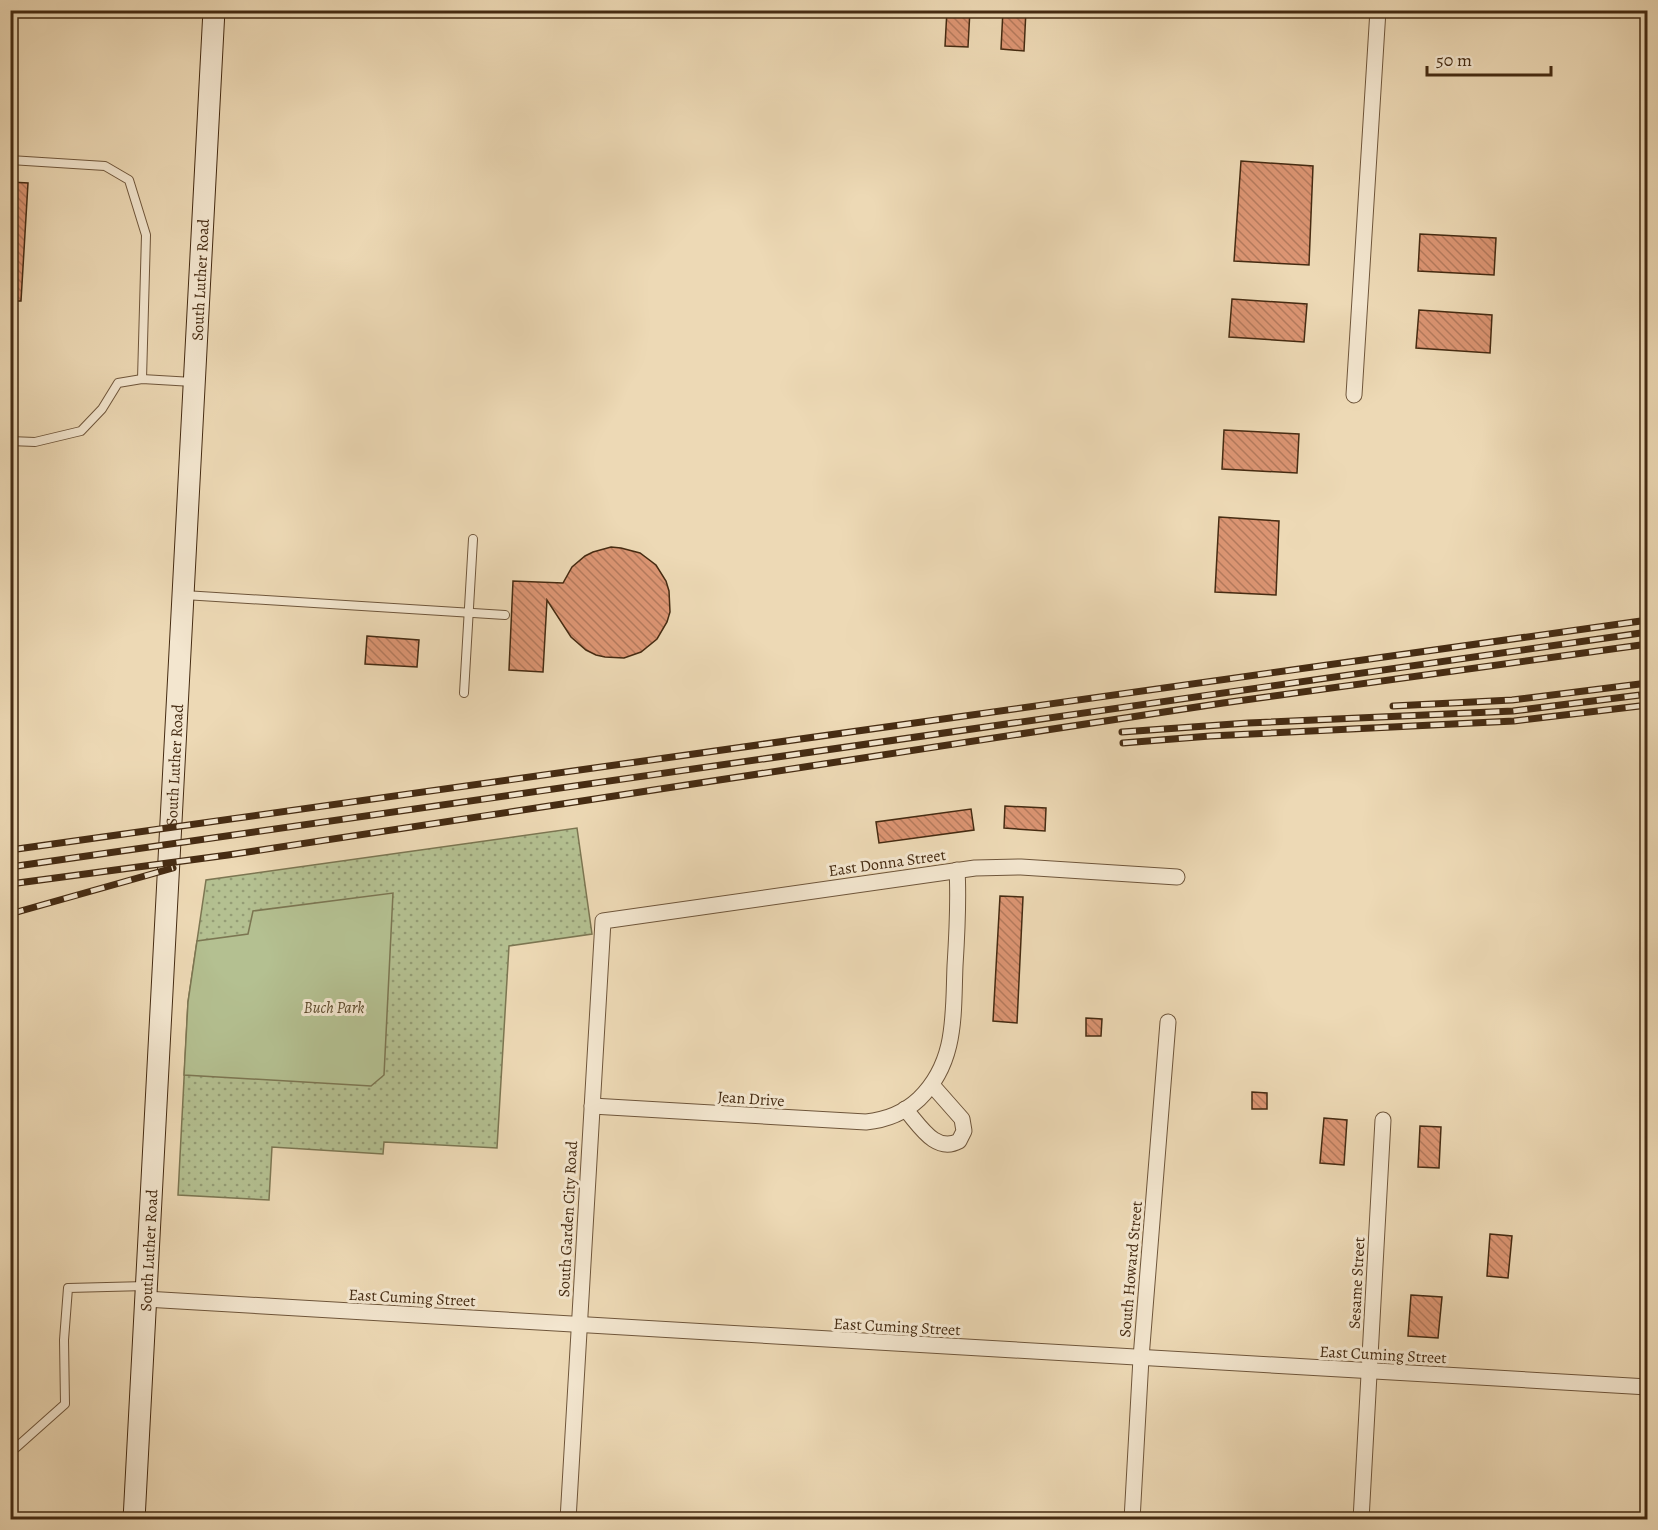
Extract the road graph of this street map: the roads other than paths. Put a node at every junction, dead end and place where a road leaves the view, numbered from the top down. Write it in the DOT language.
graph roads {
  1 [pos="214,10"];
  2 [pos="1378,10"];
  3 [pos="10,160"];
  4 [pos="142,380"];
  5 [pos="194,382"];
  6 [pos="1354,395"];
  7 [pos="10,441"];
  8 [pos="473,539"];
  9 [pos="183,595"];
  10 [pos="468,612"];
  11 [pos="505,615"];
  12 [pos="464,693"];
  13 [pos="957,870"];
  14 [pos="1177,877"];
  15 [pos="603,921"];
  16 [pos="1168,1022"];
  17 [pos="932,1084"];
  18 [pos="592,1106"];
  19 [pos="905,1109"];
  20 [pos="1383,1120"];
  21 [pos="146,1292"];
  22 [pos="579,1325"];
  23 [pos="1141,1358"];
  24 [pos="1369,1371"];
  25 [pos="1647,1387"];
  26 [pos="10,1453"];
  27 [pos="134,1520"];
  28 [pos="568,1520"];
  29 [pos="1132,1520"];
  30 [pos="1361,1520"];
  1 -- 5 [label="street, South Luther Road"];
  2 -- 6 [label="street"];
  3 -- 4 [label="lane"];
  4 -- 5 [label="lane"];
  4 -- 7 [label="lane"];
  5 -- 9 [label="street, South Luther Road"];
  8 -- 10 [label="lane"];
  9 -- 10 [label="lane"];
  9 -- 21 [label="street, South Luther Road"];
  10 -- 11 [label="lane"];
  10 -- 12 [label="lane"];
  13 -- 14 [label="street, East Donna Street"];
  13 -- 15 [label="street, East Donna Street"];
  13 -- 17 [label="street, Jean Drive"];
  15 -- 18 [label="street, South Garden City Road"];
  16 -- 23 [label="street, South Howard Street"];
  17 -- 19 [label="street, Jean Drive"];
  17 -- 19 [label="street"];
  18 -- 19 [label="street, Jean Drive"];
  18 -- 22 [label="street, South Garden City Road"];
  20 -- 24 [label="street, Sesame Street"];
  21 -- 22 [label="street, East Cuming Street"];
  21 -- 26 [label="lane"];
  21 -- 27 [label="street, South Luther Road"];
  22 -- 23 [label="street, East Cuming Street"];
  22 -- 28 [label="street, South Garden City Road"];
  23 -- 24 [label="street, East Cuming Street"];
  23 -- 29 [label="street, South Howard Street"];
  24 -- 25 [label="street, East Cuming Street"];
  24 -- 30 [label="street, Sesame Street"];
}
